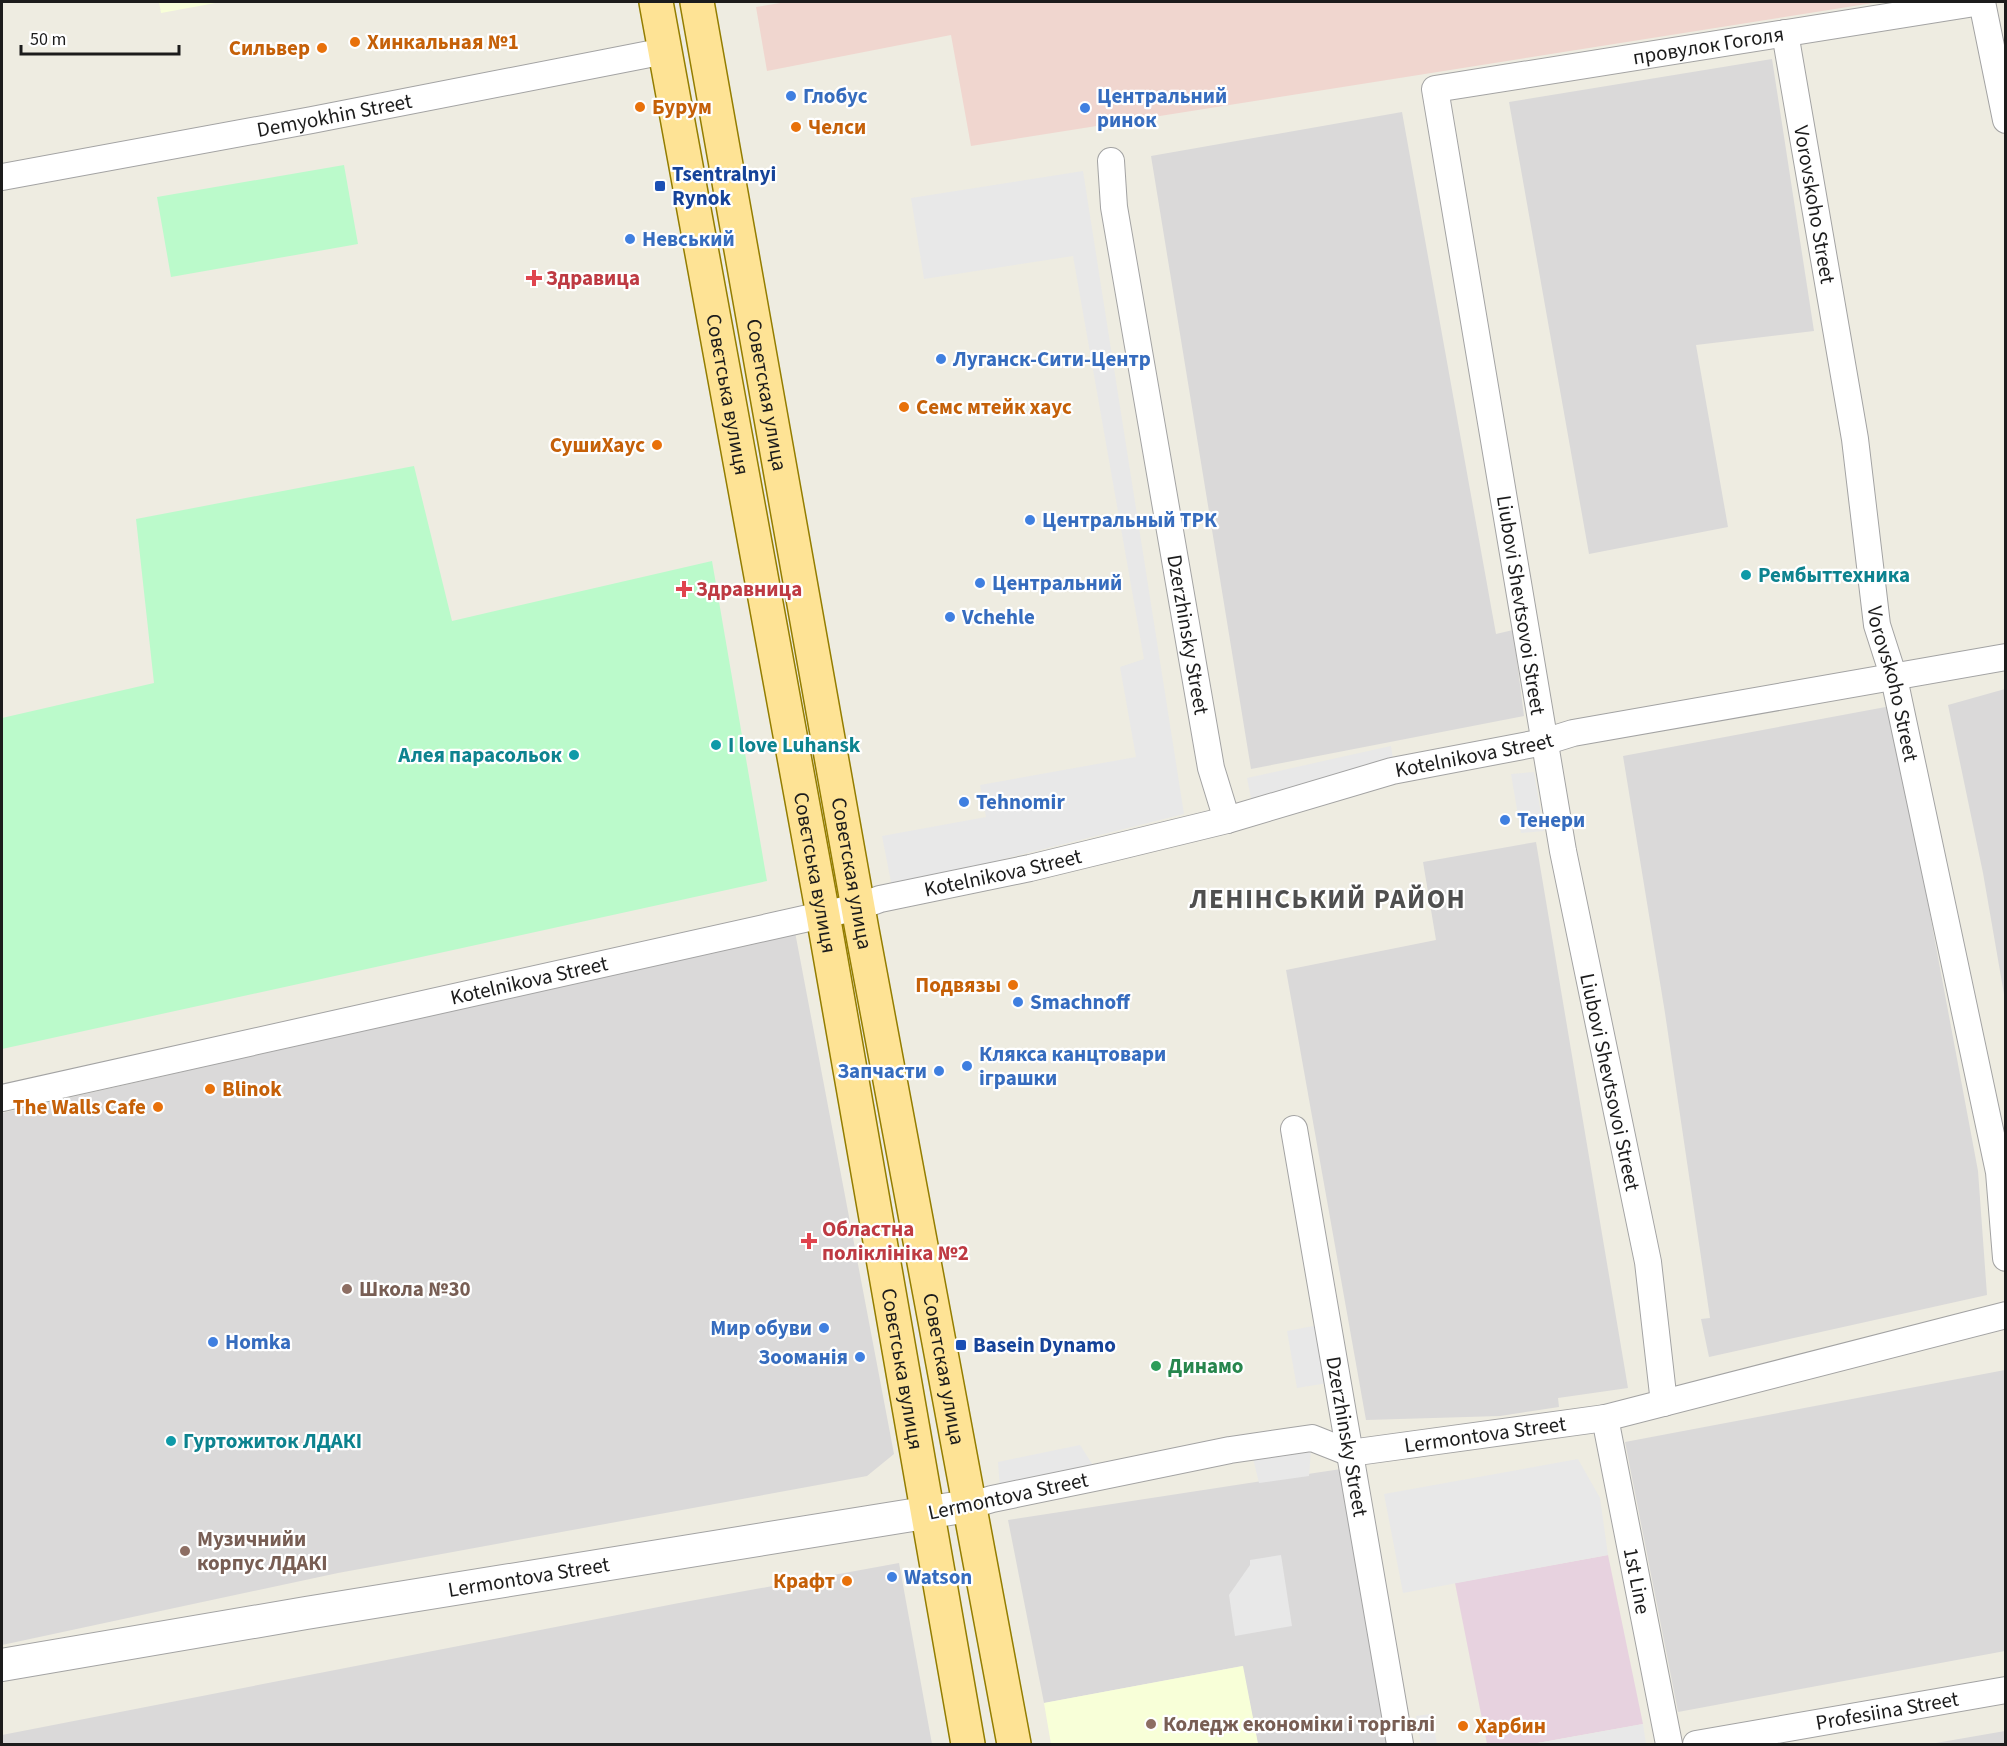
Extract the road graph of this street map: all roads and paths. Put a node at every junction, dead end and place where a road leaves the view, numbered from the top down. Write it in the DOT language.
graph roads {
  1 [pos="656,2"];
  2 [pos="697,2"];
  3 [pos="1982,2"];
  4 [pos="1785,33"];
  5 [pos="665,51"];
  6 [pos="1435,89"];
  7 [pos="2006,120"];
  8 [pos="1110,161"];
  9 [pos="2,177"];
  10 [pos="2006,657"];
  11 [pos="1894,678"];
  12 [pos="1544,742"];
  13 [pos="1227,820"];
  14 [pos="858,907"];
  15 [pos="823,915"];
  16 [pos="2,1098"];
  17 [pos="1294,1129"];
  18 [pos="2006,1258"];
  19 [pos="2006,1315"];
  20 [pos="1664,1403"];
  21 [pos="1605,1418"];
  22 [pos="1350,1453"];
  23 [pos="969,1506"];
  24 [pos="928,1514"];
  25 [pos="2,1665"];
  26 [pos="2006,1690"];
  27 [pos="968,1744"];
  28 [pos="1014,1744"];
  29 [pos="1400,1744"];
  30 [pos="1669,1744"];
  31 [pos="1696,1744"];
  1 -- 5 [label="main road, Совєтська вулиця"];
  2 -- 14 [label="main road, Советская улица"];
  3 -- 4 [label="street, провулок Гоголя"];
  3 -- 7 [label="street"];
  4 -- 6 [label="street, провулок Гоголя"];
  4 -- 11 [label="street, Vorovskoho Street"];
  5 -- 9 [label="street, Demyokhin Street"];
  5 -- 15 [label="main road, Совєтська вулиця"];
  6 -- 12 [label="street, Liubovi Shevtsovoi Street"];
  8 -- 13 [label="street, Dzerzhinsky Street"];
  10 -- 11 [label="street, Kotelnikova Street"];
  11 -- 12 [label="street, Kotelnikova Street"];
  11 -- 18 [label="street, Vorovskoho Street"];
  12 -- 13 [label="street, Kotelnikova Street"];
  12 -- 20 [label="street, Liubovi Shevtsovoi Street"];
  13 -- 14 [label="street, Kotelnikova Street"];
  14 -- 15 [label="street, Kotelnikova Street"];
  14 -- 23 [label="main road, Советская улица"];
  15 -- 16 [label="street, Kotelnikova Street"];
  15 -- 24 [label="main road, Совєтська вулиця"];
  17 -- 22 [label="street, Dzerzhinsky Street"];
  19 -- 20 [label="street, Lermontova Street"];
  20 -- 21 [label="street, Lermontova Street"];
  21 -- 22 [label="street, Lermontova Street"];
  21 -- 30 [label="street, 1st Line"];
  22 -- 23 [label="street, Lermontova Street"];
  22 -- 29 [label="street, Dzerzhinsky Street"];
  23 -- 24 [label="street, Lermontova Street"];
  23 -- 28 [label="main road, Советская улица"];
  24 -- 25 [label="street, Lermontova Street"];
  24 -- 27 [label="main road, Совєтська вулиця"];
  26 -- 31 [label="street, Profesiina Street"];
}
